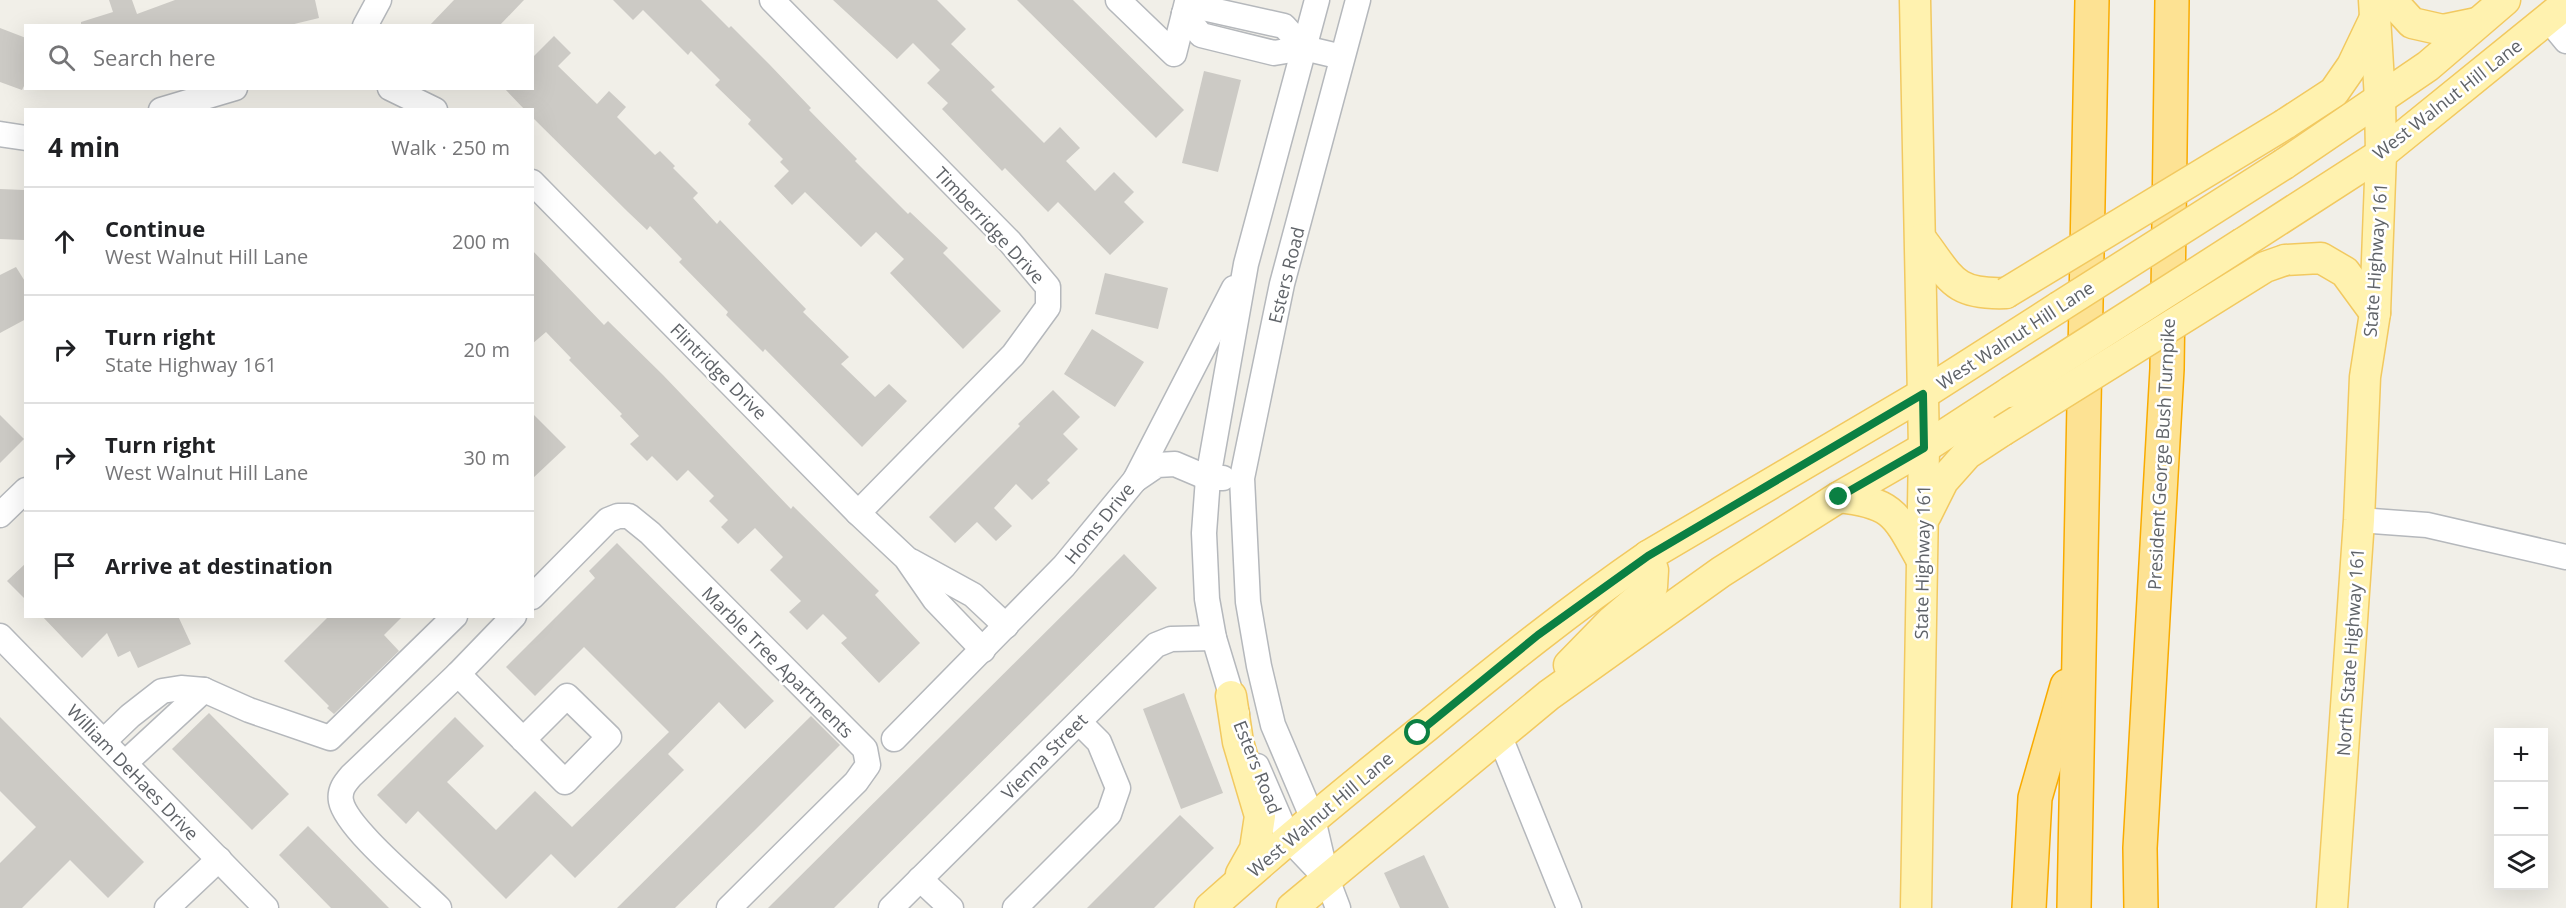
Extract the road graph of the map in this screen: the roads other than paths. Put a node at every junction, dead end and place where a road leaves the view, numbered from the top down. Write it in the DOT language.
graph roads {
  1 [pos="379,0"];
  2 [pos="772,0"];
  3 [pos="1118,0"];
  4 [pos="1317,0"];
  5 [pos="1358,0"];
  6 [pos="1915,0"];
  7 [pos="2092,0"];
  8 [pos="2172,0"];
  9 [pos="2505,0"];
  10 [pos="2380,6"];
  11 [pos="1186,7"];
  12 [pos="2560,21"];
  13 [pos="2477,23"];
  14 [pos="365,24"];
  15 [pos="1304,48"];
  16 [pos="1342,57"];
  17 [pos="226,90"];
  18 [pos="394,90"];
  19 [pos="2380,99"];
  20 [pos="167,108"];
  21 [pos="431,108"];
  22 [pos="0,134"];
  23 [pos="24,138"];
  24 [pos="2381,154"];
  25 [pos="534,184"];
  26 [pos="1921,239"];
  27 [pos="1246,264"];
  28 [pos="2374,313"];
  29 [pos="1923,394"];
  30 [pos="1924,448"];
  31 [pos="1208,478"];
  32 [pos="1242,478"];
  33 [pos="1135,480"];
  34 [pos="24,492"];
  35 [pos="1839,497"];
  36 [pos="858,513"];
  37 [pos="0,515"];
  38 [pos="2359,520"];
  39 [pos="1922,522"];
  40 [pos="1648,556"];
  41 [pos="2566,557"];
  42 [pos="906,558"];
  43 [pos="1921,560"];
  44 [pos="534,595"];
  45 [pos="453,618"];
  46 [pos="512,618"];
  47 [pos="1006,626"];
  48 [pos="0,636"];
  49 [pos="1214,638"];
  50 [pos="2079,644"];
  51 [pos="983,650"];
  52 [pos="458,674"];
  53 [pos="204,690"];
  54 [pos="1549,695"];
  55 [pos="1231,696"];
  56 [pos="1078,722"];
  57 [pos="1500,737"];
  58 [pos="894,739"];
  59 [pos="523,740"];
  60 [pos="104,741"];
  61 [pos="125,763"];
  62 [pos="1313,819"];
  63 [pos="1288,838"];
  64 [pos="2140,848"];
  65 [pos="219,859"];
  66 [pos="920,879"];
  67 [pos="1327,879"];
  68 [pos="1235,885"];
  69 [pos="167,908"];
  70 [pos="265,908"];
  71 [pos="439,908"];
  72 [pos="729,908"];
  73 [pos="891,908"];
  74 [pos="951,908"];
  75 [pos="1015,908"];
  76 [pos="1210,908"];
  77 [pos="1292,908"];
  78 [pos="1338,908"];
  79 [pos="1569,908"];
  80 [pos="1916,908"];
  81 [pos="2029,908"];
  82 [pos="2074,908"];
  83 [pos="2141,908"];
  84 [pos="2150,908"];
  85 [pos="2332,908"];
  1 -- 14 [label="street"];
  2 -- 36 [label="street, Timberridge Drive"];
  3 -- 11 [label="street"];
  4 -- 15 [label="street, Esters Road"];
  5 -- 16 [label="street, Esters Road"];
  6 -- 26 [label="main road, State Highway 161"];
  7 -- 50 [label="highway"];
  8 -- 64 [label="highway, President George Bush Turnpike"];
  9 -- 13 [label="main road, West Walnut Hill Lane"];
  10 -- 13 [label="main road"];
  10 -- 19 [label="main road, State Highway 161"];
  10 -- 26 [label="main road, bridge"];
  11 -- 15 [label="street"];
  12 -- 24 [label="main road, West Walnut Hill Lane"];
  13 -- 19 [label="main road, West Walnut Hill Lane"];
  15 -- 16 [label="street"];
  15 -- 27 [label="street, Esters Road"];
  16 -- 32 [label="street, Esters Road"];
  17 -- 20 [label="street"];
  18 -- 21 [label="street"];
  19 -- 24 [label="main road, State Highway 161"];
  19 -- 29 [label="main road, West Walnut Hill Lane, bridge"];
  22 -- 23 [label="street"];
  24 -- 28 [label="main road, State Highway 161"];
  24 -- 30 [label="main road, West Walnut Hill Lane, bridge"];
  25 -- 36 [label="street, Flintridge Drive"];
  26 -- 29 [label="main road, State Highway 161"];
  27 -- 31 [label="street, Esters Road"];
  27 -- 33 [label="street, Homs Drive"];
  28 -- 38 [label="main road, State Highway 161"];
  28 -- 39 [label="main road, bridge"];
  29 -- 30 [label="main road, State Highway 161"];
  29 -- 40 [label="main road, West Walnut Hill Lane"];
  30 -- 35 [label="main road, West Walnut Hill Lane"];
  30 -- 39 [label="main road, State Highway 161"];
  31 -- 32 [label="street"];
  31 -- 33 [label="street"];
  31 -- 49 [label="street, Esters Road"];
  32 -- 62 [label="street, Esters Road"];
  33 -- 47 [label="street, Homs Drive"];
  34 -- 37 [label="street"];
  35 -- 43 [label="main road"];
  35 -- 54 [label="main road, West Walnut Hill Lane"];
  36 -- 42 [label="street, Flintridge Drive"];
  38 -- 41 [label="street"];
  38 -- 85 [label="main road, North State Highway 161"];
  39 -- 43 [label="main road, State Highway 161"];
  40 -- 54 [label="main road"];
  40 -- 62 [label="main road, West Walnut Hill Lane"];
  42 -- 47 [label="street, Flintridge Drive"];
  42 -- 51 [label="street, Flintridge Drive"];
  43 -- 80 [label="main road, State Highway 161"];
  44 -- 72 [label="street, Marble Tree Apartments"];
  45 -- 53 [label="street"];
  46 -- 52 [label="street"];
  47 -- 51 [label="street, Homs Drive"];
  48 -- 60 [label="street, William DeHaes Drive"];
  49 -- 55 [label="street, Esters Road"];
  49 -- 56 [label="street, Vienna Street"];
  50 -- 81 [label="highway"];
  50 -- 82 [label="highway"];
  51 -- 58 [label="street, Homs Drive"];
  52 -- 59 [label="street"];
  52 -- 71 [label="street"];
  53 -- 60 [label="street"];
  53 -- 61 [label="street"];
  54 -- 57 [label="main road, West Walnut Hill Lane"];
  55 -- 63 [label="street, Esters Road"];
  55 -- 68 [label="main road"];
  56 -- 66 [label="street, Vienna Street"];
  56 -- 75 [label="street"];
  57 -- 67 [label="main road, West Walnut Hill Lane"];
  57 -- 79 [label="street"];
  60 -- 61 [label="street, William DeHaes Drive"];
  61 -- 65 [label="street, William DeHaes Drive"];
  62 -- 63 [label="main road, West Walnut Hill Lane"];
  62 -- 67 [label="street, Esters Road"];
  63 -- 67 [label="street, Esters Road"];
  63 -- 68 [label="main road, West Walnut Hill Lane"];
  64 -- 83 [label="highway, President George Bush Turnpike"];
  64 -- 84 [label="highway"];
  65 -- 69 [label="street"];
  65 -- 70 [label="street, William DeHaes Drive"];
  66 -- 73 [label="street, Vienna Street"];
  66 -- 74 [label="street"];
  67 -- 77 [label="main road, West Walnut Hill Lane"];
  67 -- 78 [label="street"];
  68 -- 76 [label="main road, West Walnut Hill Lane"];
}
